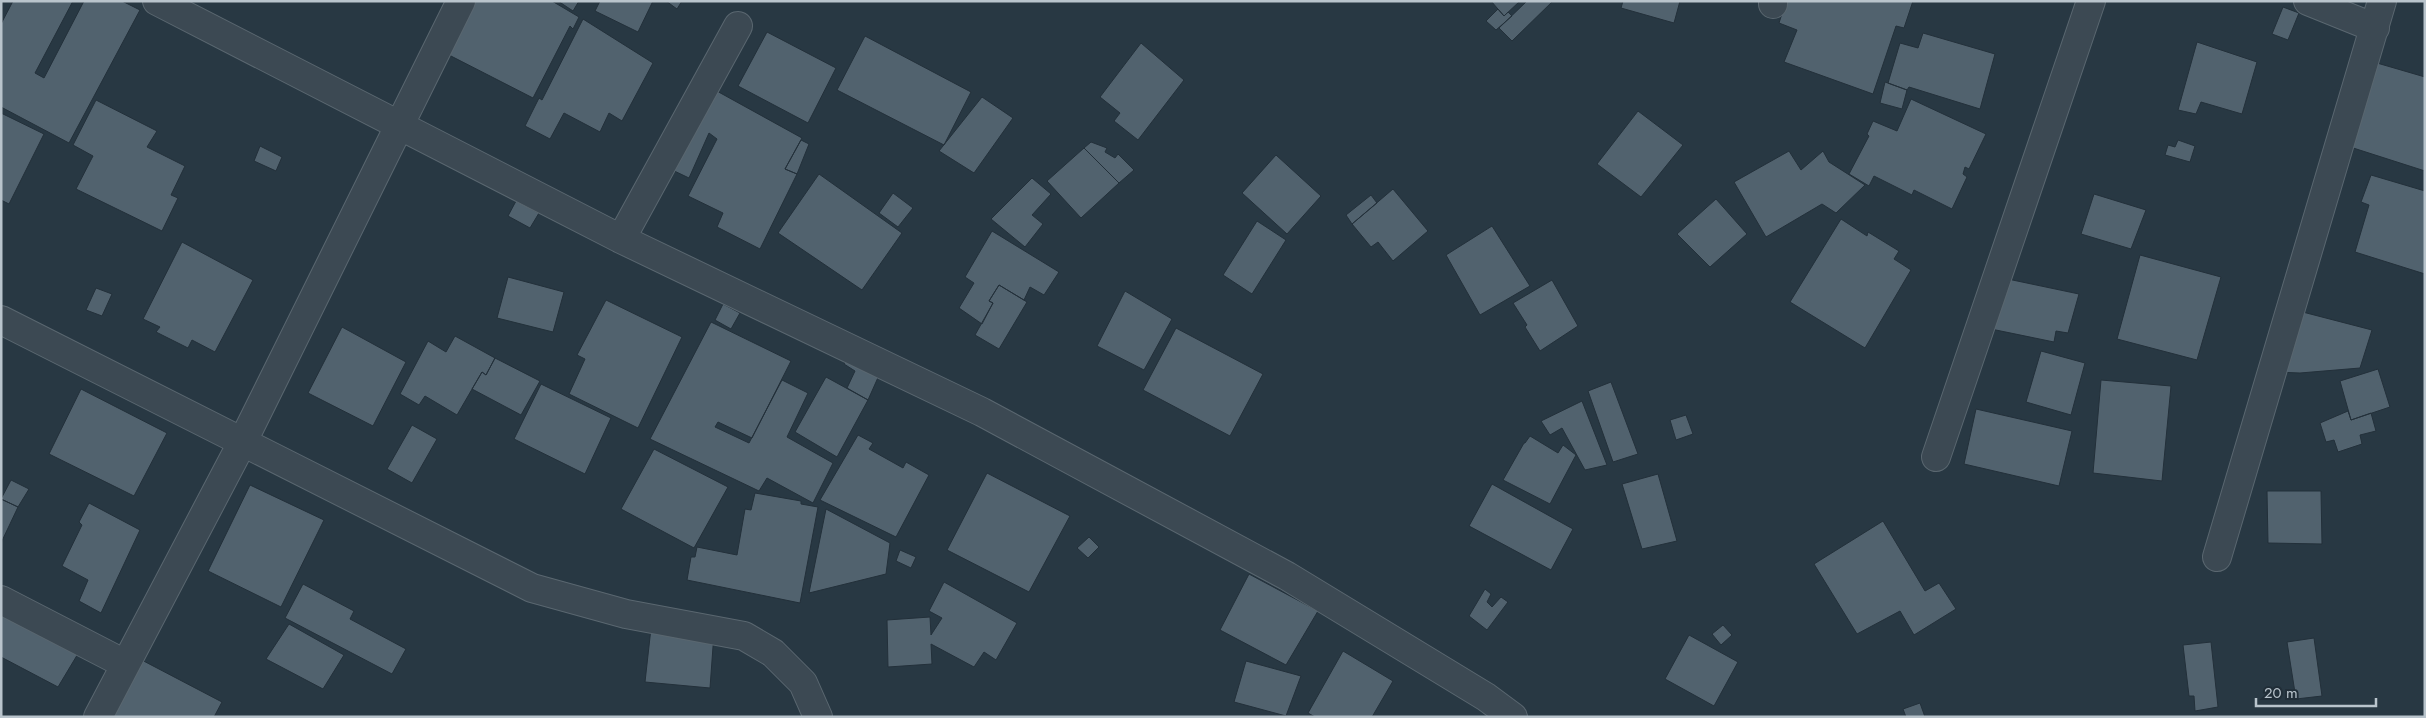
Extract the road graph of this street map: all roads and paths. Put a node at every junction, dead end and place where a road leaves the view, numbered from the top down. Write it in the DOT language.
graph roads {
  1 [pos="157,1"];
  2 [pos="461,1"];
  3 [pos="2091,1"];
  4 [pos="2308,1"];
  5 [pos="2382,1"];
  6 [pos="738,26"];
  7 [pos="2374,28"];
  8 [pos="400,126"];
  9 [pos="621,239"];
  10 [pos="1,320"];
  11 [pos="243,441"];
  12 [pos="1936,457"];
  13 [pos="2217,557"];
  14 [pos="1,600"];
  15 [pos="125,664"];
  16 [pos="98,717"];
  17 [pos="818,717"];
  18 [pos="1513,717"];
  1 -- 8 [label="street"];
  2 -- 8 [label="street"];
  3 -- 12 [label="street"];
  4 -- 7 [label="street"];
  5 -- 7 [label="street"];
  6 -- 9 [label="street"];
  7 -- 13 [label="street"];
  8 -- 9 [label="street"];
  8 -- 11 [label="street"];
  9 -- 18 [label="street"];
  10 -- 11 [label="street"];
  11 -- 15 [label="street"];
  11 -- 17 [label="street"];
  14 -- 15 [label="street"];
  15 -- 16 [label="street"];
}
